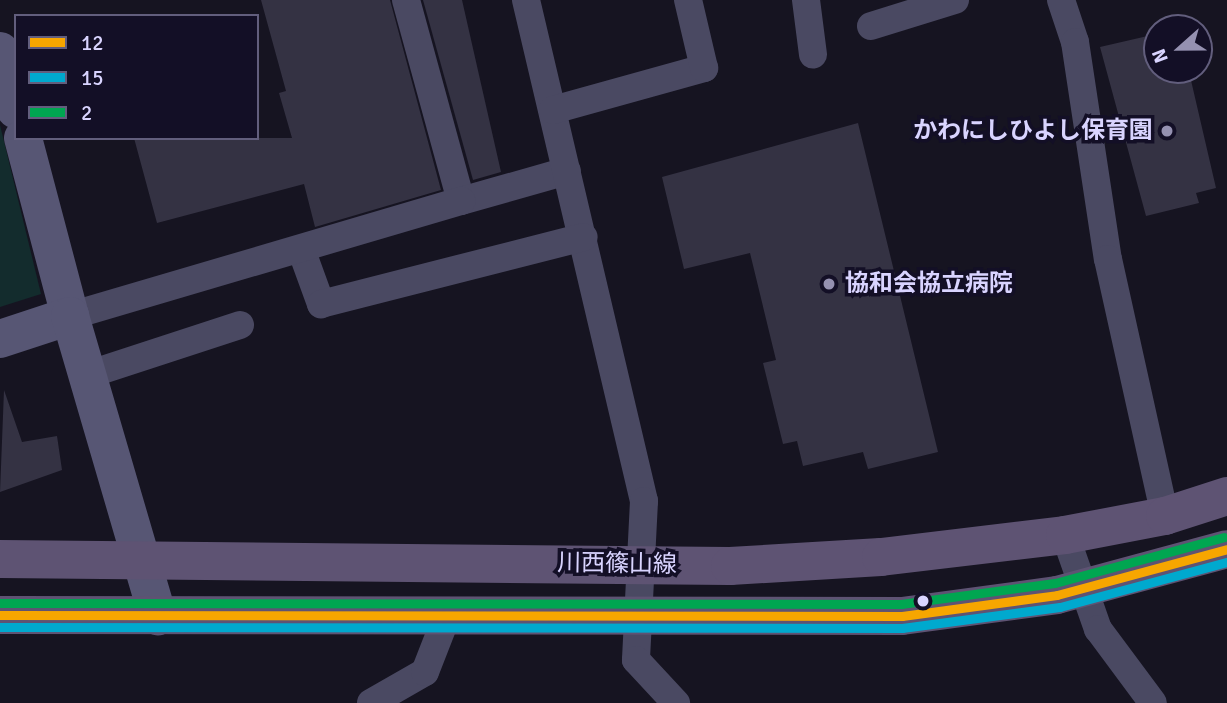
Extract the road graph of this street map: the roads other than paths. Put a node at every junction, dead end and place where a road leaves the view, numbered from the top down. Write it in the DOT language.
graph roads {
  1 [pos="406,0"];
  2 [pos="526,0"];
  3 [pos="688,0"];
  4 [pos="806,0"];
  5 [pos="955,0"];
  6 [pos="1061,0"];
  7 [pos="871,26"];
  8 [pos="0,51"];
  9 [pos="813,55"];
  10 [pos="14,103"];
  11 [pos="554,110"];
  12 [pos="24,140"];
  13 [pos="567,172"];
  14 [pos="461,201"];
  15 [pos="584,237"];
  16 [pos="301,249"];
  17 [pos="70,316"];
  18 [pos="240,325"];
  19 [pos="0,339"];
  20 [pos="87,375"];
  21 [pos="1227,496"];
  22 [pos="1165,516"];
  23 [pos="1065,535"];
  24 [pos="1227,549"];
  25 [pos="0,559"];
  26 [pos="144,560"];
  27 [pos="640,564"];
  28 [pos="1084,588"];
  29 [pos="638,612"];
  30 [pos="0,615"];
  31 [pos="158,616"];
  32 [pos="446,618"];
  33 [pos="371,703"];
  34 [pos="676,703"];
  35 [pos="1153,703"];
  1 -- 14 [label="street"];
  2 -- 11 [label="street"];
  3 -- 11 [label="street"];
  4 -- 9 [label="street"];
  5 -- 7 [label="street"];
  6 -- 22 [label="street"];
  8 -- 10 [label="street"];
  11 -- 13 [label="street"];
  12 -- 17 [label="street"];
  13 -- 14 [label="street"];
  13 -- 15 [label="street"];
  14 -- 16 [label="street"];
  15 -- 16 [label="street"];
  15 -- 27 [label="street"];
  16 -- 17 [label="street"];
  17 -- 19 [label="street"];
  17 -- 20 [label="street"];
  18 -- 20 [label="street"];
  20 -- 26 [label="street"];
  21 -- 22 [label="main road, 川西篠山線"];
  22 -- 23 [label="main road, 川西篠山線"];
  23 -- 27 [label="main road, 川西篠山線"];
  23 -- 28 [label="street"];
  24 -- 28 [label="main road, 川西篠山線"];
  25 -- 26 [label="main road, 川西篠山線"];
  26 -- 27 [label="main road, 川西篠山線"];
  26 -- 31 [label="street"];
  27 -- 29 [label="street"];
  28 -- 29 [label="main road, 川西篠山線"];
  28 -- 35 [label="street"];
  29 -- 32 [label="main road, 川西篠山線"];
  29 -- 34 [label="street"];
  30 -- 31 [label="main road, 川西篠山線"];
  31 -- 32 [label="main road, 川西篠山線"];
  32 -- 33 [label="street"];
}
